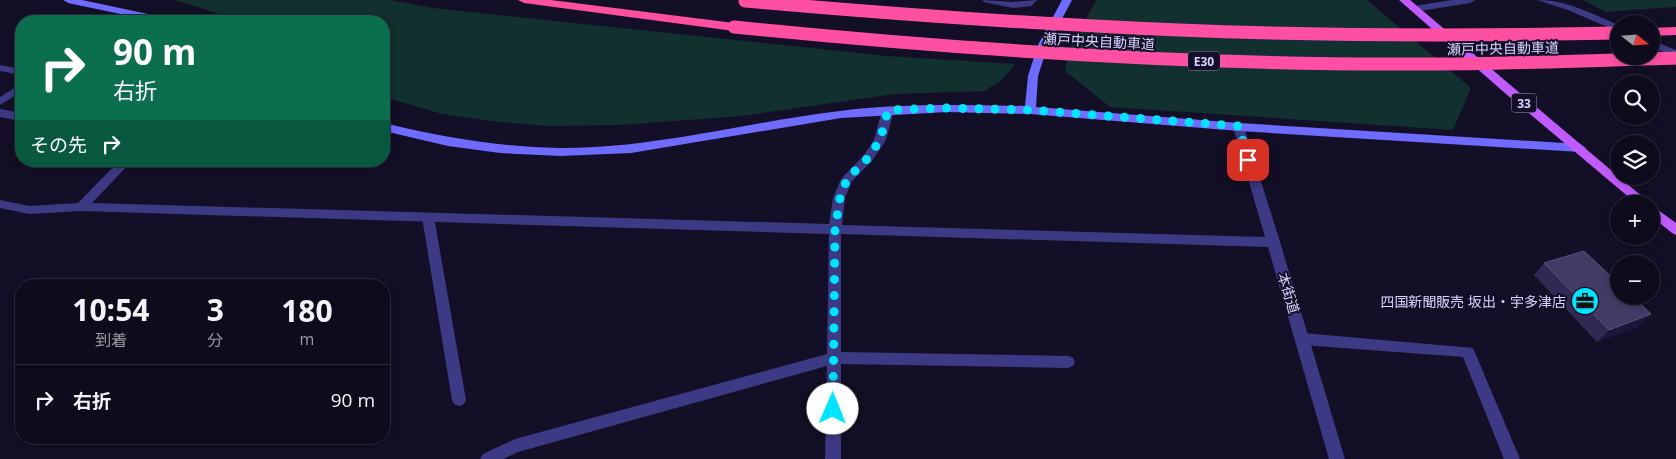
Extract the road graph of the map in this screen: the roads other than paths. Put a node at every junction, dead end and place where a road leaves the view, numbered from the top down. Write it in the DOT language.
graph roads {
  1 [pos="68,0"];
  2 [pos="524,0"];
  3 [pos="987,0"];
  4 [pos="1032,0"];
  5 [pos="1067,0"];
  6 [pos="1404,0"];
  7 [pos="1470,0"];
  8 [pos="1542,0"];
  9 [pos="739,1"];
  10 [pos="1414,9"];
  11 [pos="139,15"];
  12 [pos="1610,27"];
  13 [pos="1610,31"];
  14 [pos="1676,31"];
  15 [pos="1660,32"];
  16 [pos="1660,48"];
  17 [pos="1676,54"];
  18 [pos="1676,58"];
  19 [pos="0,68"];
  20 [pos="15,71"];
  21 [pos="15,91"];
  22 [pos="0,102"];
  23 [pos="888,110"];
  24 [pos="1030,110"];
  25 [pos="0,113"];
  26 [pos="15,117"];
  27 [pos="1239,126"];
  28 [pos="390,128"];
  29 [pos="1580,148"];
  30 [pos="120,167"];
  31 [pos="1635,195"];
  32 [pos="0,204"];
  33 [pos="81,207"];
  34 [pos="428,217"];
  35 [pos="1660,217"];
  36 [pos="835,229"];
  37 [pos="1676,230"];
  38 [pos="1274,242"];
  39 [pos="1303,340"];
  40 [pos="834,358"];
  41 [pos="1068,362"];
  42 [pos="459,400"];
  43 [pos="488,459"];
  44 [pos="833,459"];
  45 [pos="1337,459"];
  46 [pos="1512,459"];
  1 -- 11 [label="street"];
  2 -- 18 [label="highway, 瀬戸中央自動車道 / E30, bridge"];
  3 -- 4 [label="street"];
  5 -- 24 [label="street"];
  6 -- 10 [label="main road, 33"];
  7 -- 10 [label="street"];
  8 -- 12 [label="street"];
  9 -- 13 [label="highway, 瀬戸中央自動車道 / E30, bridge"];
  10 -- 29 [label="main road, 33"];
  14 -- 15 [label="highway"];
  16 -- 17 [label="street"];
  19 -- 20 [label="street"];
  21 -- 22 [label="street"];
  23 -- 24 [label="street"];
  23 -- 28 [label="street"];
  23 -- 36 [label="street"];
  24 -- 27 [label="street"];
  25 -- 26 [label="street"];
  27 -- 29 [label="street"];
  27 -- 38 [label="street, 本街道"];
  29 -- 31 [label="main road, 33"];
  30 -- 33 [label="street"];
  32 -- 33 [label="street"];
  33 -- 34 [label="street"];
  34 -- 36 [label="street"];
  34 -- 42 [label="street"];
  35 -- 37 [label="main road"];
  36 -- 38 [label="street"];
  36 -- 40 [label="street"];
  38 -- 39 [label="street, 本街道"];
  39 -- 45 [label="street, 本街道"];
  39 -- 46 [label="street"];
  40 -- 41 [label="street"];
  40 -- 43 [label="street"];
  40 -- 44 [label="street"];
}
